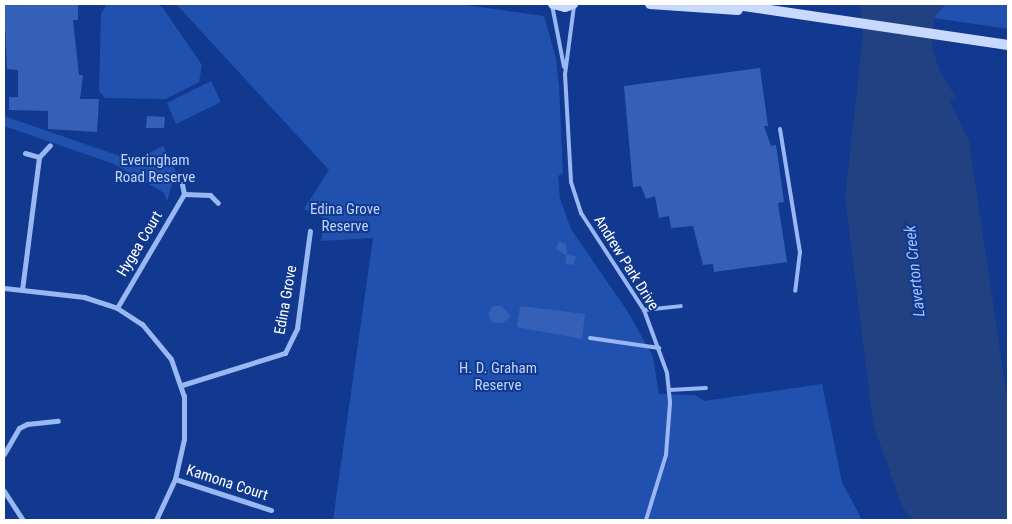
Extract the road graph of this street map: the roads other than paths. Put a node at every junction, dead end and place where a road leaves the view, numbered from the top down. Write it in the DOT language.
graph roads {
  1 [pos="552,4"];
  2 [pos="574,4"];
  3 [pos="650,4"];
  4 [pos="730,4"];
  5 [pos="789,14"];
  6 [pos="1008,45"];
  7 [pos="565,74"];
  8 [pos="780,129"];
  9 [pos="50,145"];
  10 [pos="25,153"];
  11 [pos="39,157"];
  12 [pos="182,184"];
  13 [pos="184,194"];
  14 [pos="218,203"];
  15 [pos="310,231"];
  16 [pos="4,288"];
  17 [pos="22,290"];
  18 [pos="795,291"];
  19 [pos="681,306"];
  20 [pos="117,308"];
  21 [pos="644,310"];
  22 [pos="590,338"];
  23 [pos="659,348"];
  24 [pos="182,385"];
  25 [pos="706,388"];
  26 [pos="668,390"];
  27 [pos="58,421"];
  28 [pos="4,454"];
  29 [pos="175,479"];
  30 [pos="4,491"];
  31 [pos="271,510"];
  32 [pos="23,520"];
  33 [pos="156,520"];
  34 [pos="646,520"];
  1 -- 2 [label="main road"];
  1 -- 7 [label="lane, Andrew Park Drive"];
  2 -- 7 [label="lane, Andrew Park Drive"];
  3 -- 5 [label="main road"];
  4 -- 5 [label="main road"];
  5 -- 6 [label="main road"];
  7 -- 21 [label="lane, Andrew Park Drive"];
  8 -- 18 [label="lane"];
  9 -- 11 [label="street"];
  10 -- 11 [label="street"];
  11 -- 17 [label="street"];
  12 -- 13 [label="street"];
  13 -- 14 [label="street"];
  13 -- 20 [label="street, Hygea Court"];
  15 -- 24 [label="street, Edina Grove"];
  16 -- 17 [label="street"];
  17 -- 20 [label="street"];
  19 -- 21 [label="lane"];
  20 -- 24 [label="street"];
  21 -- 23 [label="lane, Andrew Park Drive"];
  22 -- 23 [label="lane"];
  23 -- 26 [label="lane, Andrew Park Drive"];
  24 -- 29 [label="street"];
  25 -- 26 [label="lane"];
  26 -- 34 [label="lane, Andrew Park Drive"];
  27 -- 28 [label="street"];
  29 -- 31 [label="street, Kamona Court"];
  29 -- 33 [label="street"];
  30 -- 32 [label="street"];
}
